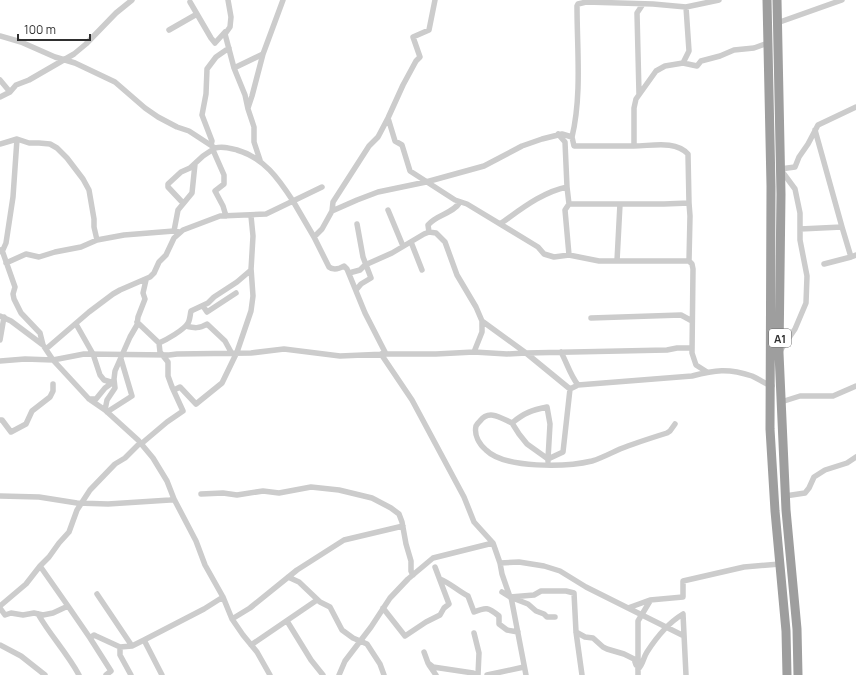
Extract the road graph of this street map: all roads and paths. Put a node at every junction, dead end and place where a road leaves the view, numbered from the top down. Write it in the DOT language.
graph roads {
  1 [pos="132,0"];
  2 [pos="228,0"];
  3 [pos="283,0"];
  4 [pos="435,0"];
  5 [pos="719,0"];
  6 [pos="767,0"];
  7 [pos="777,0"];
  8 [pos="842,0"];
  9 [pos="190,2"];
  10 [pos="582,2"];
  11 [pos="643,4"];
  12 [pos="686,7"];
  13 [pos="197,14"];
  14 [pos="777,23"];
  15 [pos="169,30"];
  16 [pos="225,32"];
  17 [pos="0,36"];
  18 [pos="768,43"];
  19 [pos="229,48"];
  20 [pos="263,54"];
  21 [pos="64,60"];
  22 [pos="683,62"];
  23 [pos="234,68"];
  24 [pos="0,80"];
  25 [pos="10,92"];
  26 [pos="639,94"];
  27 [pos="0,97"];
  28 [pos="856,106"];
  29 [pos="248,108"];
  30 [pos="388,118"];
  31 [pos="815,130"];
  32 [pos="558,134"];
  33 [pos="572,137"];
  34 [pos="17,139"];
  35 [pos="0,144"];
  36 [pos="634,146"];
  37 [pos="213,148"];
  38 [pos="260,160"];
  39 [pos="195,164"];
  40 [pos="780,169"];
  41 [pos="426,182"];
  42 [pos="322,187"];
  43 [pos="566,187"];
  44 [pos="293,201"];
  45 [pos="460,202"];
  46 [pos="183,203"];
  47 [pos="689,203"];
  48 [pos="569,204"];
  49 [pos="620,204"];
  50 [pos="388,210"];
  51 [pos="332,212"];
  52 [pos="226,216"];
  53 [pos="251,216"];
  54 [pos="357,224"];
  55 [pos="500,224"];
  56 [pos="842,227"];
  57 [pos="800,229"];
  58 [pos="176,231"];
  59 [pos="429,232"];
  60 [pos="314,237"];
  61 [pos="97,240"];
  62 [pos="411,242"];
  63 [pos="403,246"];
  64 [pos="1,251"];
  65 [pos="569,255"];
  66 [pos="853,256"];
  67 [pos="617,261"];
  68 [pos="688,262"];
  69 [pos="6,263"];
  70 [pos="824,264"];
  71 [pos="365,265"];
  72 [pos="251,268"];
  73 [pos="422,270"];
  74 [pos="349,274"];
  75 [pos="146,280"];
  76 [pos="356,290"];
  77 [pos="236,293"];
  78 [pos="203,306"];
  79 [pos="2,317"];
  80 [pos="591,318"];
  81 [pos="692,320"];
  82 [pos="482,321"];
  83 [pos="138,322"];
  84 [pos="76,324"];
  85 [pos="186,326"];
  86 [pos="0,340"];
  87 [pos="159,343"];
  88 [pos="45,347"];
  89 [pos="692,348"];
  90 [pos="234,352"];
  91 [pos="474,352"];
  92 [pos="561,352"];
  93 [pos="526,353"];
  94 [pos="779,353"];
  95 [pos="93,354"];
  96 [pos="383,354"];
  97 [pos="162,355"];
  98 [pos="122,357"];
  99 [pos="53,360"];
  100 [pos="0,361"];
  101 [pos="707,372"];
  102 [pos="113,383"];
  103 [pos="53,384"];
  104 [pos="578,385"];
  105 [pos="770,386"];
  106 [pos="781,386"];
  107 [pos="856,386"];
  108 [pos="570,389"];
  109 [pos="174,390"];
  110 [pos="89,399"];
  111 [pos="781,402"];
  112 [pos="106,411"];
  113 [pos="0,420"];
  114 [pos="512,423"];
  115 [pos="675,424"];
  116 [pos="141,443"];
  117 [pos="856,456"];
  118 [pos="548,462"];
  119 [pos="784,472"];
  120 [pos="772,473"];
  121 [pos="202,494"];
  122 [pos="0,496"];
  123 [pos="785,496"];
  124 [pos="174,499"];
  125 [pos="82,503"];
  126 [pos="403,526"];
  127 [pos="493,543"];
  128 [pos="500,563"];
  129 [pos="780,564"];
  130 [pos="40,566"];
  131 [pos="435,566"];
  132 [pos="413,575"];
  133 [pos="288,577"];
  134 [pos="440,579"];
  135 [pos="502,592"];
  136 [pos="97,594"];
  137 [pos="223,597"];
  138 [pos="511,597"];
  139 [pos="317,600"];
  140 [pos="650,600"];
  141 [pos="68,606"];
  142 [pos="0,607"];
  143 [pos="383,608"];
  144 [pos="628,608"];
  145 [pos="38,614"];
  146 [pos="641,615"];
  147 [pos="555,617"];
  148 [pos="232,619"];
  149 [pos="287,621"];
  150 [pos="666,627"];
  151 [pos="518,632"];
  152 [pos="576,632"];
  153 [pos="474,633"];
  154 [pos="684,636"];
  155 [pos="90,638"];
  156 [pos="144,640"];
  157 [pos="360,641"];
  158 [pos="0,645"];
  159 [pos="251,645"];
  160 [pos="132,646"];
  161 [pos="120,647"];
  162 [pos="424,652"];
  163 [pos="428,663"];
  164 [pos="524,667"];
  165 [pos="445,669"];
  166 [pos="638,672"];
  167 [pos="46,675"];
  168 [pos="79,675"];
  169 [pos="106,675"];
  170 [pos="131,675"];
  171 [pos="162,675"];
  172 [pos="270,675"];
  173 [pos="323,675"];
  174 [pos="339,675"];
  175 [pos="384,675"];
  176 [pos="436,675"];
  177 [pos="477,675"];
  178 [pos="486,675"];
  179 [pos="526,675"];
  180 [pos="582,675"];
  181 [pos="686,675"];
  182 [pos="787,675"];
  183 [pos="798,675"];
  1 -- 21 [label="street"];
  2 -- 16 [label="street"];
  3 -- 20 [label="street"];
  4 -- 30 [label="street"];
  5 -- 12 [label="street"];
  6 -- 18 [label="highway, A1"];
  7 -- 14 [label="highway, A1"];
  8 -- 14 [label="street"];
  9 -- 13 [label="street"];
  10 -- 11 [label="street"];
  10 -- 33 [label="street"];
  11 -- 12 [label="street"];
  11 -- 26 [label="street"];
  12 -- 22 [label="street"];
  13 -- 15 [label="street"];
  13 -- 16 [label="street"];
  14 -- 40 [label="highway, A1"];
  16 -- 19 [label="street"];
  17 -- 21 [label="street"];
  18 -- 22 [label="street"];
  18 -- 105 [label="highway, A1"];
  19 -- 23 [label="street"];
  19 -- 37 [label="street"];
  20 -- 23 [label="street"];
  20 -- 29 [label="street"];
  21 -- 25 [label="street"];
  21 -- 37 [label="street"];
  22 -- 26 [label="street"];
  23 -- 29 [label="street"];
  24 -- 25 [label="street"];
  25 -- 27 [label="street"];
  26 -- 36 [label="street"];
  28 -- 31 [label="street"];
  29 -- 38 [label="street"];
  30 -- 41 [label="street"];
  30 -- 51 [label="street"];
  31 -- 40 [label="street"];
  31 -- 56 [label="street"];
  32 -- 33 [label="street"];
  32 -- 41 [label="street"];
  32 -- 43 [label="street"];
  33 -- 36 [label="street"];
  34 -- 35 [label="street"];
  34 -- 61 [label="street"];
  34 -- 64 [label="street"];
  36 -- 47 [label="street"];
  37 -- 38 [label="street"];
  37 -- 39 [label="street"];
  37 -- 52 [label="street"];
  38 -- 44 [label="street"];
  39 -- 46 [label="street"];
  39 -- 46 [label="street"];
  40 -- 57 [label="street"];
  40 -- 94 [label="highway, A1"];
  41 -- 45 [label="street"];
  41 -- 51 [label="street"];
  42 -- 44 [label="street"];
  43 -- 48 [label="street"];
  43 -- 55 [label="street"];
  44 -- 53 [label="street"];
  44 -- 60 [label="street"];
  45 -- 55 [label="street"];
  45 -- 59 [label="street"];
  46 -- 58 [label="street"];
  47 -- 49 [label="street"];
  47 -- 68 [label="street"];
  48 -- 49 [label="street"];
  48 -- 65 [label="street"];
  49 -- 67 [label="street"];
  50 -- 63 [label="street"];
  51 -- 60 [label="street"];
  52 -- 53 [label="street"];
  52 -- 58 [label="street"];
  53 -- 72 [label="street"];
  54 -- 71 [label="street"];
  55 -- 65 [label="street"];
  56 -- 57 [label="street"];
  56 -- 66 [label="street"];
  57 -- 94 [label="street"];
  58 -- 61 [label="street"];
  58 -- 75 [label="street"];
  59 -- 62 [label="street"];
  59 -- 82 [label="street"];
  60 -- 74 [label="street"];
  61 -- 69 [label="street"];
  62 -- 63 [label="street"];
  62 -- 73 [label="street"];
  63 -- 71 [label="street"];
  64 -- 69 [label="street"];
  65 -- 67 [label="street"];
  66 -- 70 [label="street"];
  67 -- 68 [label="street"];
  68 -- 81 [label="street"];
  69 -- 88 [label="street"];
  71 -- 74 [label="street"];
  71 -- 76 [label="street"];
  72 -- 78 [label="street"];
  72 -- 90 [label="street"];
  74 -- 76 [label="street"];
  75 -- 83 [label="street"];
  75 -- 84 [label="street"];
  76 -- 96 [label="street"];
  77 -- 78 [label="street"];
  78 -- 85 [label="street"];
  79 -- 86 [label="street"];
  79 -- 88 [label="street"];
  80 -- 81 [label="street"];
  81 -- 89 [label="street"];
  82 -- 91 [label="street"];
  82 -- 93 [label="street"];
  83 -- 87 [label="street"];
  83 -- 98 [label="street"];
  84 -- 88 [label="street"];
  84 -- 95 [label="street"];
  85 -- 87 [label="street"];
  85 -- 90 [label="street"];
  87 -- 97 [label="street"];
  88 -- 99 [label="street"];
  89 -- 92 [label="street"];
  89 -- 101 [label="street"];
  90 -- 96 [label="street"];
  90 -- 97 [label="street"];
  90 -- 109 [label="street"];
  91 -- 93 [label="street"];
  91 -- 96 [label="street"];
  92 -- 93 [label="street"];
  92 -- 104 [label="street"];
  93 -- 108 [label="street"];
  94 -- 106 [label="highway, A1"];
  95 -- 98 [label="street"];
  95 -- 99 [label="street"];
  95 -- 102 [label="street"];
  96 -- 127 [label="street"];
  97 -- 98 [label="street"];
  97 -- 109 [label="street"];
  98 -- 102 [label="street"];
  98 -- 112 [label="street"];
  99 -- 100 [label="street"];
  99 -- 110 [label="street"];
  101 -- 104 [label="street"];
  101 -- 105 [label="street"];
  102 -- 110 [label="street"];
  102 -- 112 [label="street"];
  103 -- 113 [label="street"];
  104 -- 108 [label="street"];
  105 -- 106 [label="street"];
  105 -- 120 [label="highway, A1"];
  106 -- 111 [label="highway, A1"];
  107 -- 111 [label="street"];
  108 -- 118 [label="street"];
  109 -- 116 [label="street"];
  110 -- 112 [label="street"];
  111 -- 119 [label="highway, A1"];
  112 -- 116 [label="street"];
  114 -- 118 [label="street"];
  114 -- 118 [label="street"];
  114 -- 118 [label="street"];
  115 -- 118 [label="street"];
  116 -- 124 [label="street"];
  116 -- 125 [label="street"];
  117 -- 123 [label="street"];
  119 -- 120 [label="highway"];
  119 -- 123 [label="highway, A1"];
  120 -- 129 [label="highway, A1"];
  121 -- 126 [label="street"];
  122 -- 125 [label="street"];
  123 -- 183 [label="highway, A1"];
  124 -- 125 [label="street"];
  124 -- 137 [label="street"];
  125 -- 130 [label="street"];
  126 -- 132 [label="street"];
  126 -- 133 [label="street"];
  127 -- 128 [label="street"];
  127 -- 132 [label="street"];
  128 -- 138 [label="street"];
  128 -- 144 [label="street"];
  129 -- 140 [label="street"];
  129 -- 182 [label="highway, A1"];
  130 -- 141 [label="street"];
  130 -- 142 [label="street"];
  131 -- 134 [label="street"];
  132 -- 143 [label="street"];
  133 -- 139 [label="street"];
  133 -- 148 [label="street"];
  134 -- 143 [label="street"];
  134 -- 151 [label="street"];
  135 -- 138 [label="street"];
  136 -- 160 [label="street"];
  137 -- 148 [label="street"];
  137 -- 156 [label="street"];
  138 -- 147 [label="street"];
  138 -- 151 [label="street"];
  138 -- 152 [label="street"];
  139 -- 149 [label="street"];
  139 -- 157 [label="street"];
  140 -- 144 [label="street"];
  140 -- 146 [label="street"];
  141 -- 145 [label="street"];
  141 -- 155 [label="street"];
  142 -- 145 [label="street"];
  143 -- 157 [label="street"];
  144 -- 146 [label="street"];
  145 -- 168 [label="street"];
  146 -- 150 [label="street"];
  146 -- 166 [label="street"];
  148 -- 159 [label="street"];
  149 -- 159 [label="street"];
  149 -- 173 [label="street"];
  150 -- 154 [label="street"];
  150 -- 154 [label="street"];
  150 -- 166 [label="street"];
  151 -- 164 [label="street"];
  152 -- 166 [label="street"];
  152 -- 180 [label="street"];
  153 -- 177 [label="street"];
  154 -- 181 [label="street"];
  155 -- 161 [label="street"];
  155 -- 169 [label="street"];
  156 -- 160 [label="street"];
  156 -- 171 [label="street"];
  157 -- 174 [label="street"];
  157 -- 175 [label="street"];
  158 -- 167 [label="street"];
  159 -- 172 [label="street"];
  160 -- 161 [label="street"];
  161 -- 170 [label="street"];
  162 -- 163 [label="street"];
  163 -- 165 [label="street"];
  163 -- 176 [label="street"];
  164 -- 178 [label="street"];
  164 -- 179 [label="street"];
  165 -- 176 [label="street"];
  165 -- 177 [label="street"];
}
